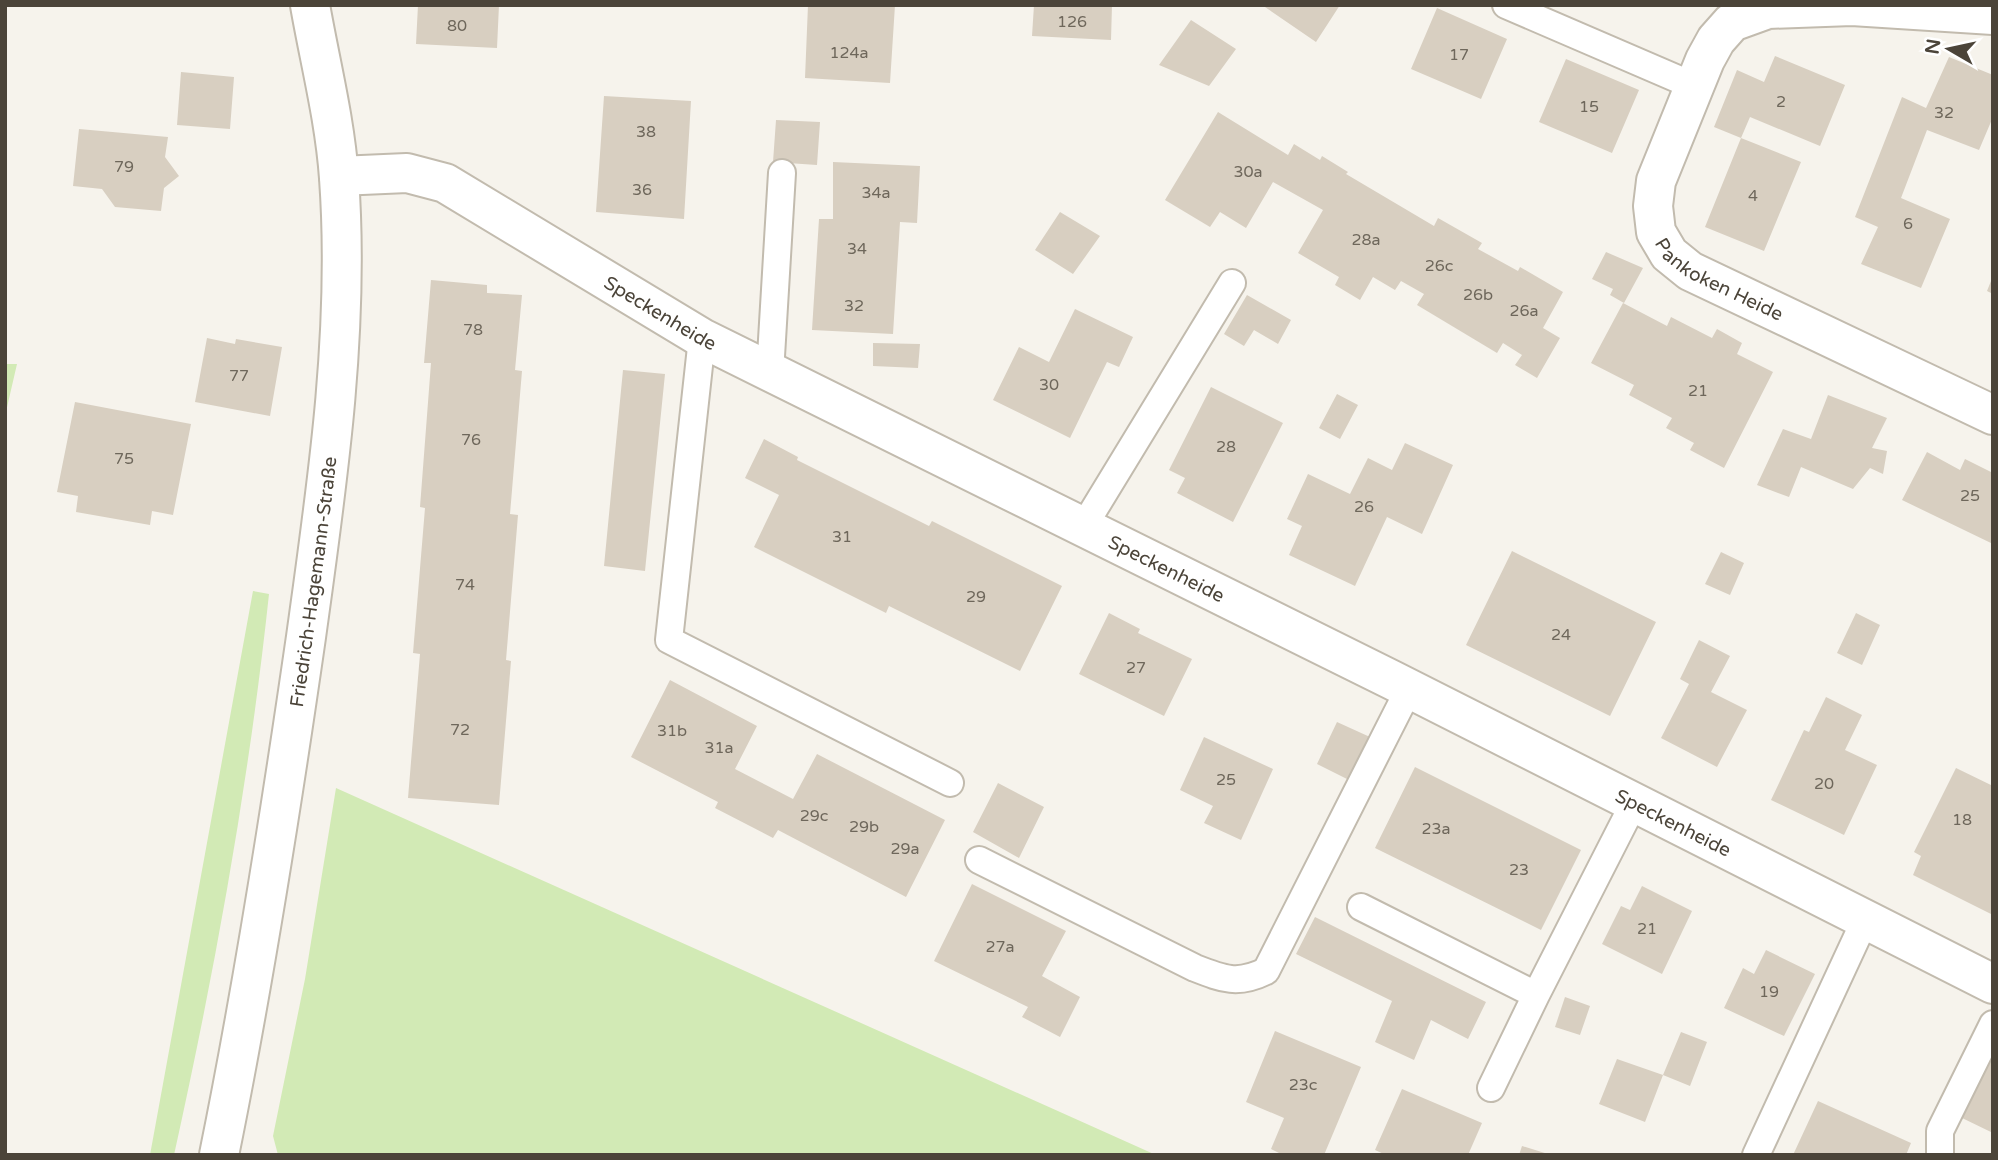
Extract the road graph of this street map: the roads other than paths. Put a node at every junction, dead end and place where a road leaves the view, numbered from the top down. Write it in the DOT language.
graph roads {
  1 [pos="310,5"];
  2 [pos="1506,5"];
  3 [pos="1852,6"];
  4 [pos="1993,15"];
  5 [pos="1695,86"];
  6 [pos="782,173"];
  7 [pos="339,176"];
  8 [pos="1232,283"];
  9 [pos="702,338"];
  10 [pos="770,373"];
  11 [pos="1993,415"];
  12 [pos="1082,529"];
  13 [pos="1409,689"];
  14 [pos="950,783"];
  15 [pos="1634,803"];
  16 [pos="979,860"];
  17 [pos="1361,907"];
  18 [pos="1866,920"];
  19 [pos="1993,984"];
  20 [pos="1536,995"];
  21 [pos="1993,1024"];
  22 [pos="1491,1087"];
  23 [pos="219,1155"];
  24 [pos="1756,1155"];
  25 [pos="1940,1155"];
  1 -- 7 [label="street, Friedrich-Hagemann-Straße"];
  2 -- 5 [label="lane"];
  3 -- 4 [label="street, Pankoken Heide"];
  3 -- 5 [label="street, Pankoken Heide"];
  5 -- 11 [label="street, Pankoken Heide"];
  6 -- 10 [label="lane"];
  7 -- 9 [label="street, Speckenheide"];
  7 -- 23 [label="street, Friedrich-Hagemann-Straße"];
  8 -- 12 [label="lane"];
  9 -- 10 [label="street, Speckenheide"];
  9 -- 14 [label="lane"];
  10 -- 12 [label="street, Speckenheide"];
  12 -- 13 [label="street, Speckenheide"];
  13 -- 15 [label="street, Speckenheide"];
  13 -- 16 [label="lane"];
  15 -- 18 [label="street, Speckenheide"];
  15 -- 20 [label="lane"];
  17 -- 20 [label="lane"];
  18 -- 19 [label="street, Speckenheide"];
  18 -- 24 [label="lane"];
  20 -- 22 [label="lane"];
  21 -- 25 [label="lane"];
}
